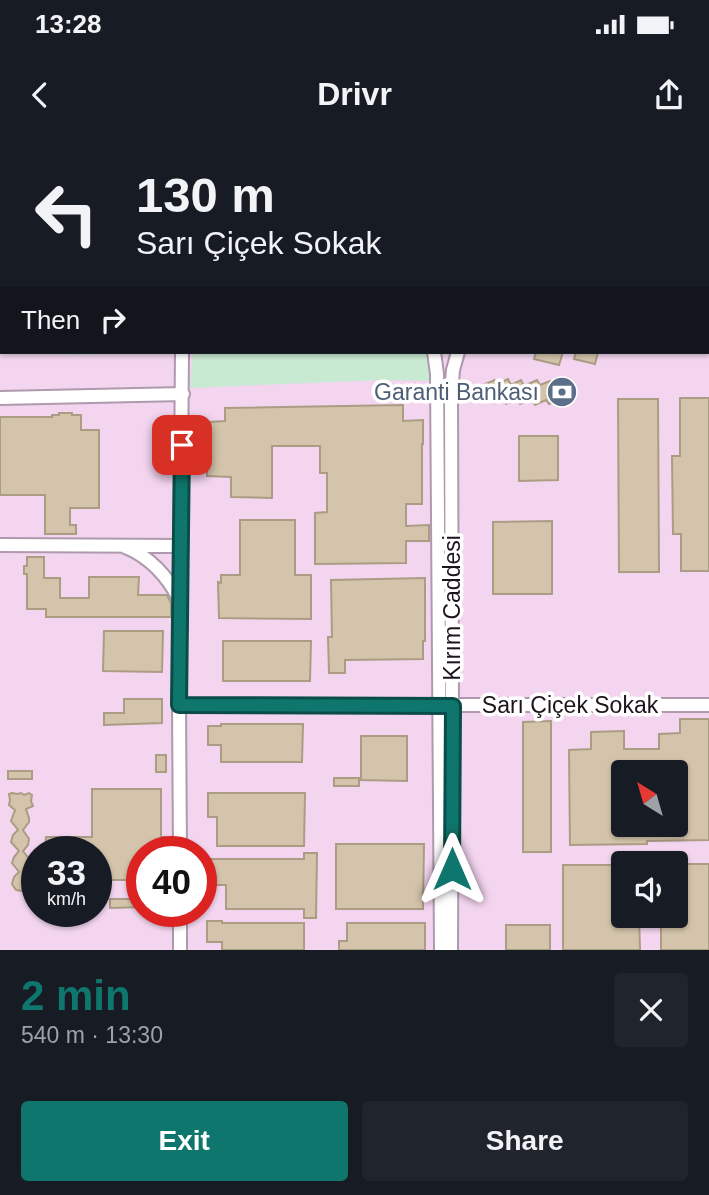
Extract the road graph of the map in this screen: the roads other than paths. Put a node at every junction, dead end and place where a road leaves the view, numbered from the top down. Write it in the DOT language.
graph roads {
  1 [pos="182,354"];
  2 [pos="434,354"];
  3 [pos="457,354"];
  4 [pos="183,394"];
  5 [pos="0,398"];
  6 [pos="0,545"];
  7 [pos="122,546"];
  8 [pos="181,546"];
  9 [pos="180,602"];
  10 [pos="179,705"];
  11 [pos="709,705"];
  12 [pos="446,706"];
  13 [pos="180,836"];
  14 [pos="180,927"];
  15 [pos="180,950"];
  16 [pos="441,950"];
  17 [pos="452,950"];
  1 -- 4 [label="street"];
  2 -- 12 [label="street, Kırım Caddesi"];
  3 -- 12 [label="street, Kırım Caddesi"];
  4 -- 5 [label="street"];
  4 -- 8 [label="street"];
  6 -- 7 [label="street"];
  7 -- 8 [label="street"];
  7 -- 9 [label="street"];
  8 -- 9 [label="street"];
  9 -- 10 [label="street"];
  10 -- 12 [label="street, Sarı Çiçek Sokak"];
  10 -- 13 [label="street"];
  11 -- 12 [label="street, Sarı Çiçek Sokak"];
  12 -- 16 [label="street, Kırım Caddesi"];
  12 -- 17 [label="street, Kırım Caddesi"];
  14 -- 15 [label="street"];
}
